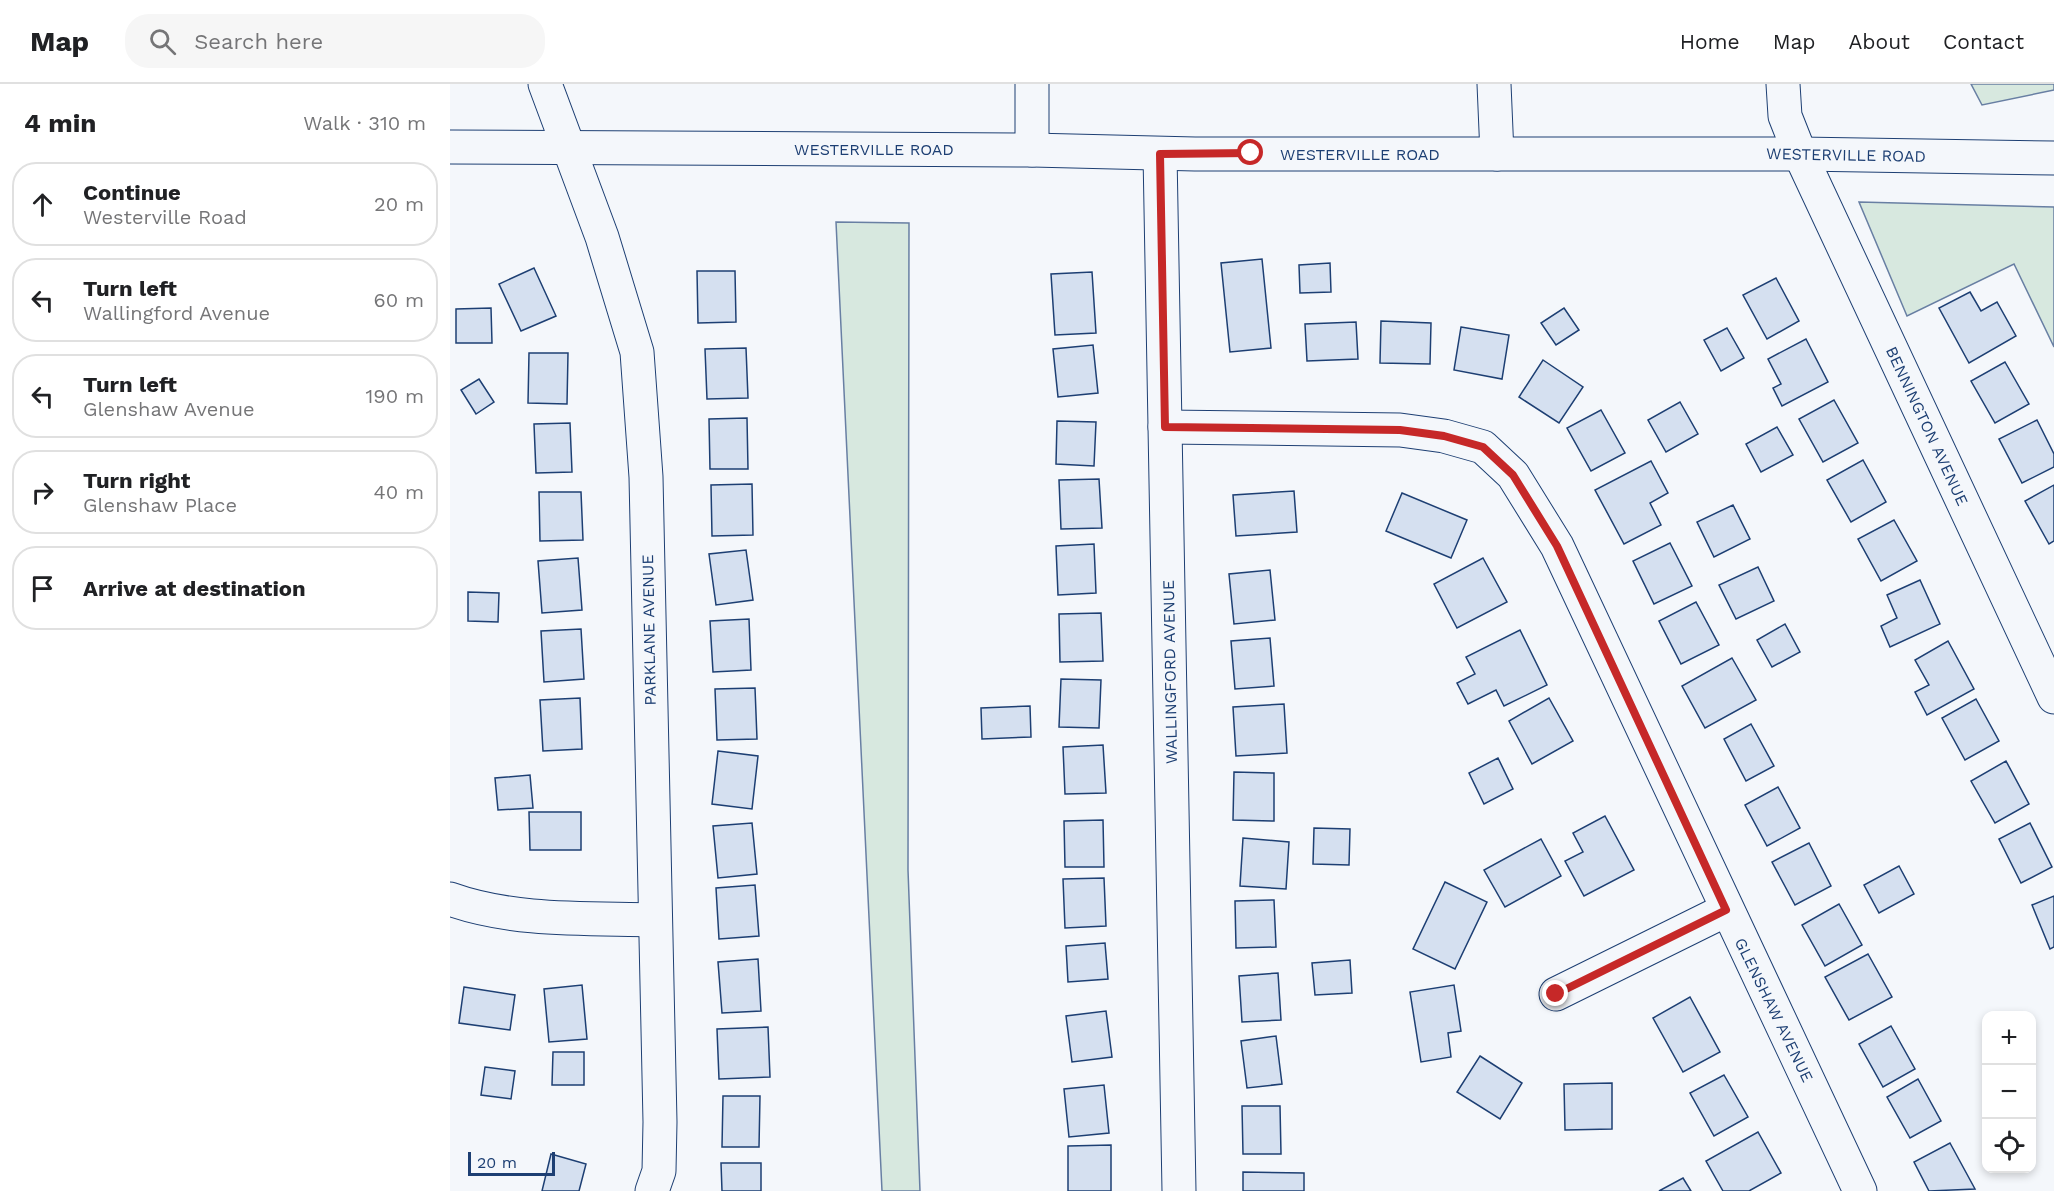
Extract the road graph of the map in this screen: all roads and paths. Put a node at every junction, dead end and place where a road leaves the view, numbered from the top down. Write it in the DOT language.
graph roads {
  1 [pos="545,84"];
  2 [pos="1032,84"];
  3 [pos="1494,84"];
  4 [pos="1783,84"];
  5 [pos="450,147"];
  6 [pos="570,149"];
  7 [pos="1032,150"];
  8 [pos="1160,154"];
  9 [pos="1497,154"];
  10 [pos="1800,154"];
  11 [pos="2054,158"];
  12 [pos="1165,427"];
  13 [pos="2054,698"];
  14 [pos="450,899"];
  15 [pos="1726,910"];
  16 [pos="656,920"];
  17 [pos="1556,994"];
  18 [pos="652,1191"];
  19 [pos="1179,1191"];
  20 [pos="1860,1191"];
  1 -- 6 [label="street, PARKLANE AVENUE"];
  2 -- 7 [label="street"];
  3 -- 9 [label="street"];
  4 -- 10 [label="street, BENNINGTON AVENUE"];
  5 -- 6 [label="street, WESTERVILLE ROAD"];
  6 -- 7 [label="street, WESTERVILLE ROAD"];
  6 -- 16 [label="street, PARKLANE AVENUE"];
  7 -- 8 [label="street, WESTERVILLE ROAD"];
  8 -- 9 [label="street, WESTERVILLE ROAD"];
  8 -- 12 [label="street, WALLINGFORD AVENUE"];
  9 -- 10 [label="street, WESTERVILLE ROAD"];
  10 -- 11 [label="street, WESTERVILLE ROAD"];
  10 -- 13 [label="street, BENNINGTON AVENUE"];
  12 -- 15 [label="street, GLENSHAW AVENUE"];
  12 -- 19 [label="street, WALLINGFORD AVENUE"];
  14 -- 16 [label="street"];
  15 -- 17 [label="street"];
  15 -- 20 [label="street, GLENSHAW AVENUE"];
  16 -- 18 [label="street, PARKLANE AVENUE"];
}
